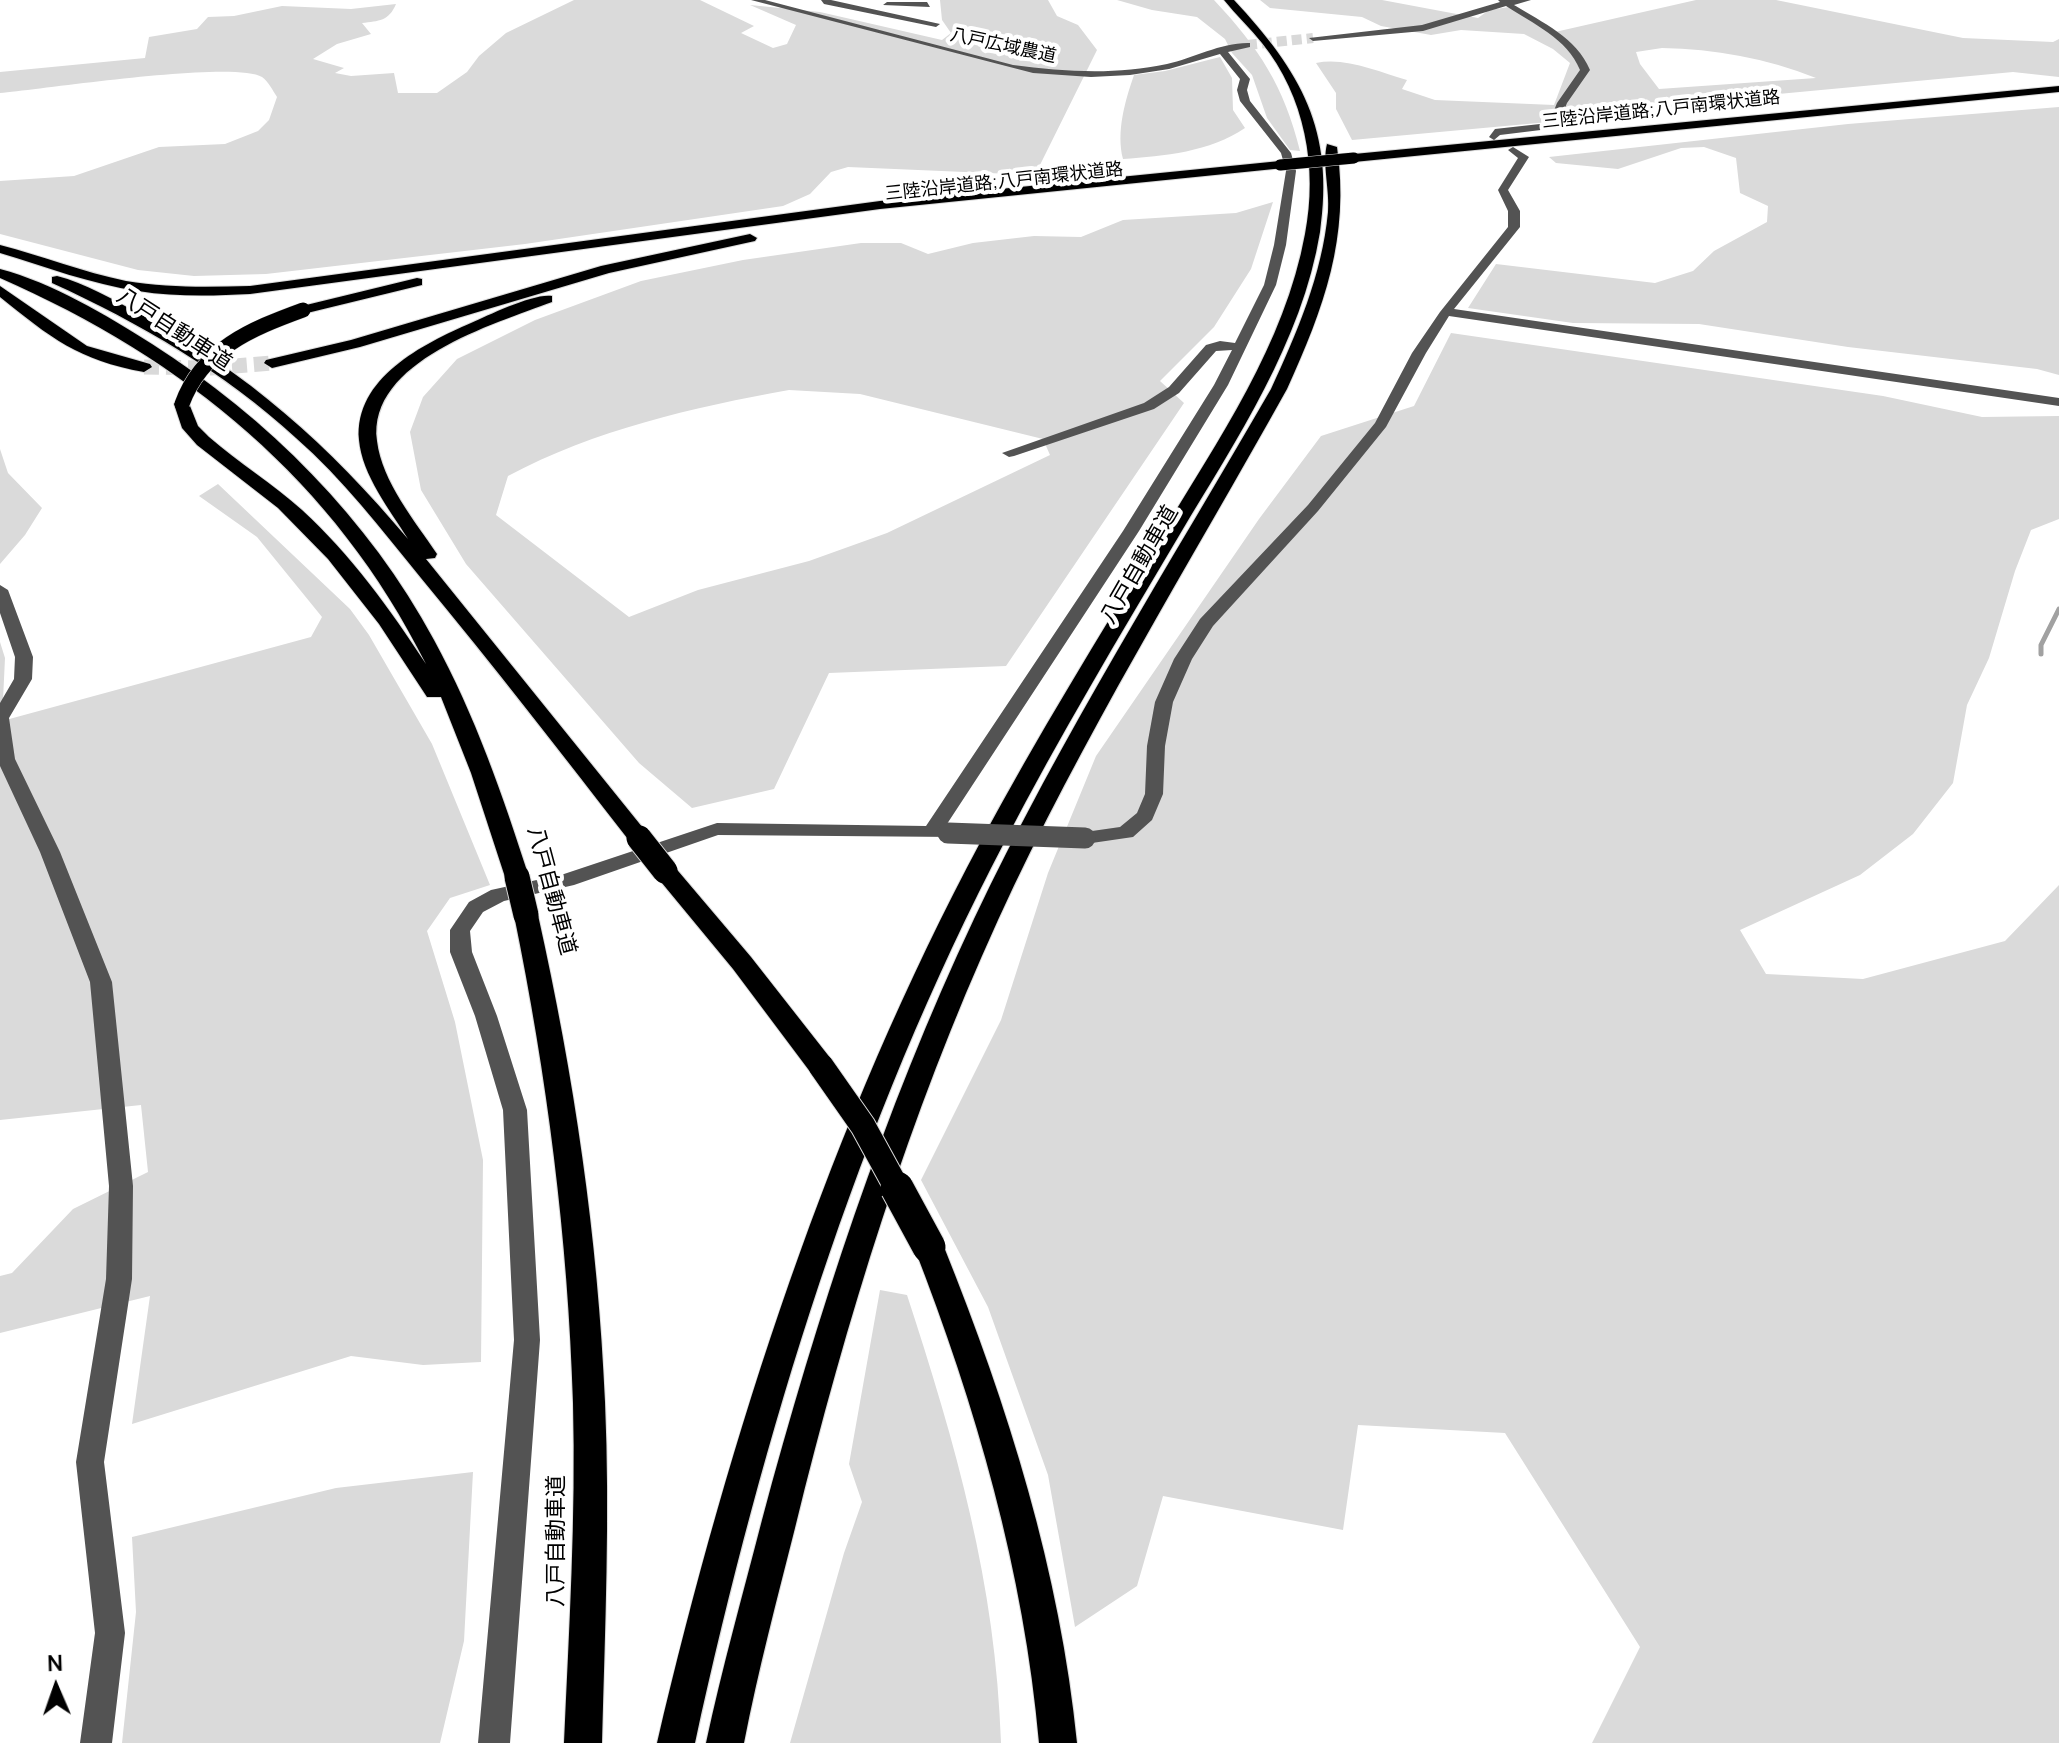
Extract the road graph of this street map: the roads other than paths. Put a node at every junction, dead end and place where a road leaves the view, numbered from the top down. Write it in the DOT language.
graph roads {
  1 [pos="755,0"];
  2 [pos="826,0"];
  3 [pos="1229,0"];
  4 [pos="1244,0"];
  5 [pos="1527,0"];
  6 [pos="1504,1"];
  7 [pos="894,3"];
  8 [pos="927,5"];
  9 [pos="848,6"];
  10 [pos="795,9"];
  11 [pos="899,16"];
  12 [pos="936,24"];
  13 [pos="1313,38"];
  14 [pos="1247,45"];
  15 [pos="1222,50"];
  16 [pos="2056,89"];
  17 [pos="1494,137"];
  18 [pos="1513,150"];
  19 [pos="795,223"];
  20 [pos="0,249"];
  21 [pos="0,256"];
  22 [pos="0,273"];
  23 [pos="0,290"];
  24 [pos="1446,312"];
  25 [pos="1239,347"];
  26 [pos="272,363"];
  27 [pos="144,367"];
  28 [pos="2059,402"];
  29 [pos="1009,453"];
  30 [pos="0,590"];
  31 [pos="486,643"];
  32 [pos="476,764"];
  33 [pos="939,833"];
  34 [pos="96,1743"];
  35 [pos="494,1743"];
  36 [pos="583,1743"];
  37 [pos="676,1743"];
  38 [pos="725,1743"];
  39 [pos="1058,1743"];
  1 -- 10 [label="street, 八戸広域農道"];
  2 -- 9 [label="street"];
  2 -- 10 [label="street"];
  3 -- 37 [label="highway, 八戸自動車道"];
  4 -- 38 [label="highway, 八戸自動車道"];
  5 -- 6 [label="street"];
  6 -- 13 [label="street"];
  6 -- 17 [label="street"];
  7 -- 8 [label="street"];
  7 -- 9 [label="street"];
  7 -- 11 [label="street"];
  9 -- 11 [label="street"];
  10 -- 15 [label="street, 八戸広域農道"];
  11 -- 12 [label="street"];
  14 -- 15 [label="street, 八戸広域農道"];
  15 -- 25 [label="street"];
  16 -- 19 [label="highway, 三陸沿岸道路;八戸南環状道路, bridge"];
  18 -- 24 [label="street"];
  19 -- 20 [label="highway"];
  19 -- 26 [label="highway"];
  19 -- 31 [label="highway"];
  19 -- 32 [label="highway, bridge"];
  21 -- 31 [label="highway, 八戸自動車道"];
  22 -- 32 [label="highway, 八戸自動車道"];
  23 -- 27 [label="highway"];
  24 -- 28 [label="street"];
  24 -- 33 [label="street, bridge"];
  25 -- 29 [label="street"];
  25 -- 33 [label="street"];
  30 -- 34 [label="street"];
  31 -- 39 [label="highway, 八戸自動車道, bridge"];
  32 -- 36 [label="highway, 八戸自動車道, bridge"];
  33 -- 35 [label="street"];
}
